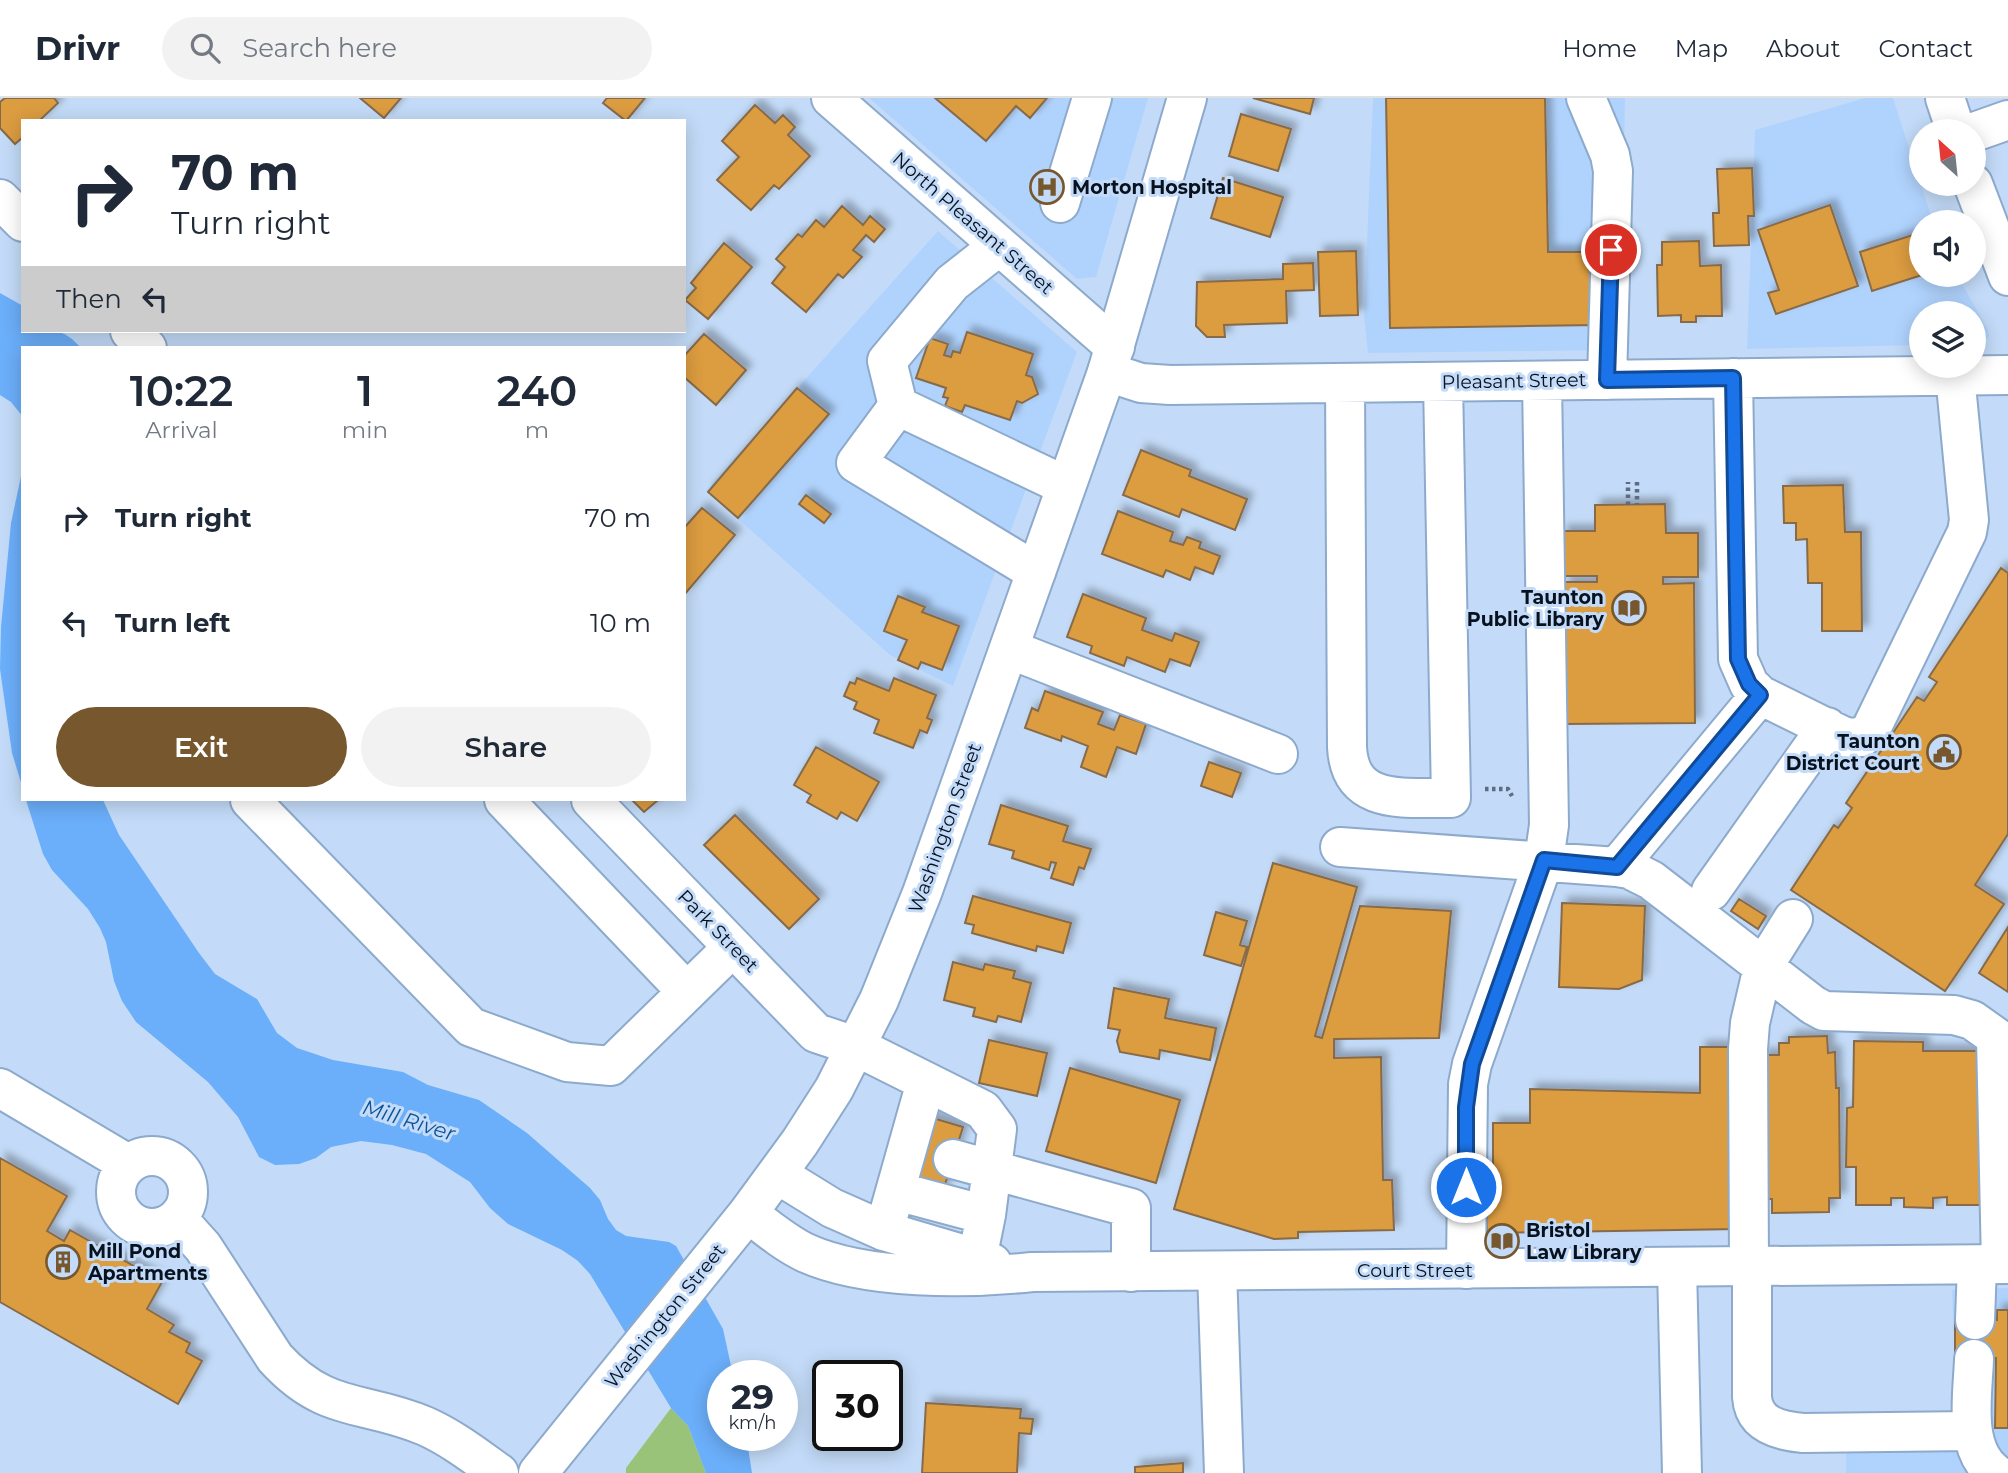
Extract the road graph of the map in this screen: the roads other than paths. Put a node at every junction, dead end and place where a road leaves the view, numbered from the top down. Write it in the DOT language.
graph roads {
  1 [pos="831,98"];
  2 [pos="1092,98"];
  3 [pos="1187,98"];
  4 [pos="1586,98"];
  5 [pos="1945,98"];
  6 [pos="1952,119"];
  7 [pos="2008,120"];
  8 [pos="1986,128"];
  9 [pos="1978,196"];
  10 [pos="0,199"];
  11 [pos="1060,204"];
  12 [pos="21,220"];
  13 [pos="999,246"];
  14 [pos="2008,276"];
  15 [pos="132,333"];
  16 [pos="145,346"];
  17 [pos="1111,360"];
  18 [pos="1986,375"];
  19 [pos="2008,375"];
  20 [pos="1909,376"];
  21 [pos="1733,378"];
  22 [pos="1955,378"];
  23 [pos="1542,380"];
  24 [pos="1607,380"];
  25 [pos="1443,382"];
  26 [pos="1345,383"];
  27 [pos="898,406"];
  28 [pos="1066,486"];
  29 [pos="1036,572"];
  30 [pos="1009,649"];
  31 [pos="1760,695"];
  32 [pos="1827,727"];
  33 [pos="1278,754"];
  34 [pos="251,801"];
  35 [pos="505,801"];
  36 [pos="592,801"];
  37 [pos="1546,845"];
  38 [pos="1340,847"];
  39 [pos="1617,867"];
  40 [pos="1711,891"];
  41 [pos="1793,919"];
  42 [pos="733,947"];
  43 [pos="1763,967"];
  44 [pos="687,992"];
  45 [pos="855,1046"];
  46 [pos="926,1082"];
  47 [pos="0,1088"];
  48 [pos="953,1159"];
  49 [pos="128,1164"];
  50 [pos="991,1168"];
  51 [pos="777,1174"];
  52 [pos="896,1191"];
  53 [pos="748,1213"];
  54 [pos="986,1215"];
  55 [pos="177,1218"];
  56 [pos="884,1231"];
  57 [pos="977,1259"];
  58 [pos="1995,1264"];
  59 [pos="1750,1267"];
  60 [pos="1677,1268"];
  61 [pos="1466,1269"];
  62 [pos="1217,1271"];
  63 [pos="1032,1272"];
  64 [pos="1131,1272"];
  65 [pos="1975,1320"];
  66 [pos="1974,1359"];
  67 [pos="1972,1431"];
  68 [pos="499,1473"];
  69 [pos="538,1473"];
  70 [pos="1224,1473"];
  71 [pos="1682,1473"];
  72 [pos="1995,1473"];
  1 -- 13 [label="main road, North Pleasant Street"];
  2 -- 11 [label="main road"];
  3 -- 17 [label="main road, Washington Street"];
  4 -- 24 [label="main road"];
  5 -- 6 [label="main road"];
  7 -- 8 [label="main road"];
  9 -- 14 [label="main road"];
  10 -- 12 [label="main road"];
  13 -- 17 [label="main road, North Pleasant Street"];
  13 -- 27 [label="main road"];
  15 -- 16 [label="main road"];
  17 -- 26 [label="main road, Pleasant Street"];
  17 -- 28 [label="main road, Washington Street"];
  18 -- 19 [label="main road, Pleasant Street"];
  20 -- 21 [label="main road, Pleasant Street"];
  21 -- 24 [label="main road, Pleasant Street"];
  21 -- 31 [label="main road"];
  22 -- 32 [label="main road"];
  23 -- 24 [label="main road, Pleasant Street"];
  23 -- 25 [label="main road, Pleasant Street"];
  23 -- 37 [label="main road"];
  25 -- 26 [label="main road, Pleasant Street"];
  25 -- 26 [label="main road"];
  27 -- 28 [label="main road"];
  27 -- 29 [label="main road"];
  28 -- 29 [label="main road, Washington Street"];
  29 -- 30 [label="main road, Washington Street"];
  30 -- 33 [label="main road"];
  30 -- 45 [label="main road, Washington Street"];
  31 -- 32 [label="main road"];
  31 -- 39 [label="main road"];
  32 -- 40 [label="main road"];
  34 -- 44 [label="main road"];
  35 -- 44 [label="main road"];
  36 -- 42 [label="main road, Park Street"];
  37 -- 38 [label="main road"];
  37 -- 39 [label="main road"];
  37 -- 61 [label="main road"];
  39 -- 43 [label="main road"];
  41 -- 43 [label="main road"];
  42 -- 44 [label="main road"];
  42 -- 45 [label="main road, Park Street"];
  43 -- 58 [label="main road"];
  43 -- 59 [label="main road"];
  45 -- 46 [label="main road, Park Street"];
  45 -- 51 [label="main road, Washington Street"];
  46 -- 50 [label="main road, Park Street"];
  46 -- 52 [label="main road"];
  47 -- 49 [label="main road"];
  48 -- 50 [label="main road"];
  49 -- 55 [label="main road"];
  49 -- 55 [label="main road"];
  50 -- 54 [label="main road, Park Street"];
  50 -- 64 [label="main road"];
  51 -- 53 [label="main road, Washington Street"];
  51 -- 56 [label="main road, Court Street"];
  52 -- 54 [label="main road"];
  52 -- 56 [label="main road"];
  53 -- 63 [label="main road, Court Street"];
  53 -- 69 [label="main road, Washington Street"];
  54 -- 57 [label="main road, Park Street"];
  55 -- 68 [label="main road"];
  56 -- 57 [label="main road, Court Street"];
  57 -- 63 [label="main road, Court Street"];
  58 -- 59 [label="main road, Court Street"];
  58 -- 65 [label="main road"];
  59 -- 60 [label="main road, Court Street"];
  59 -- 67 [label="main road"];
  60 -- 61 [label="main road, Court Street"];
  60 -- 71 [label="main road"];
  61 -- 62 [label="main road, Court Street"];
  62 -- 64 [label="main road, Court Street"];
  62 -- 70 [label="main road"];
  63 -- 64 [label="main road, Court Street"];
  66 -- 67 [label="main road"];
  67 -- 72 [label="main road"];
}
